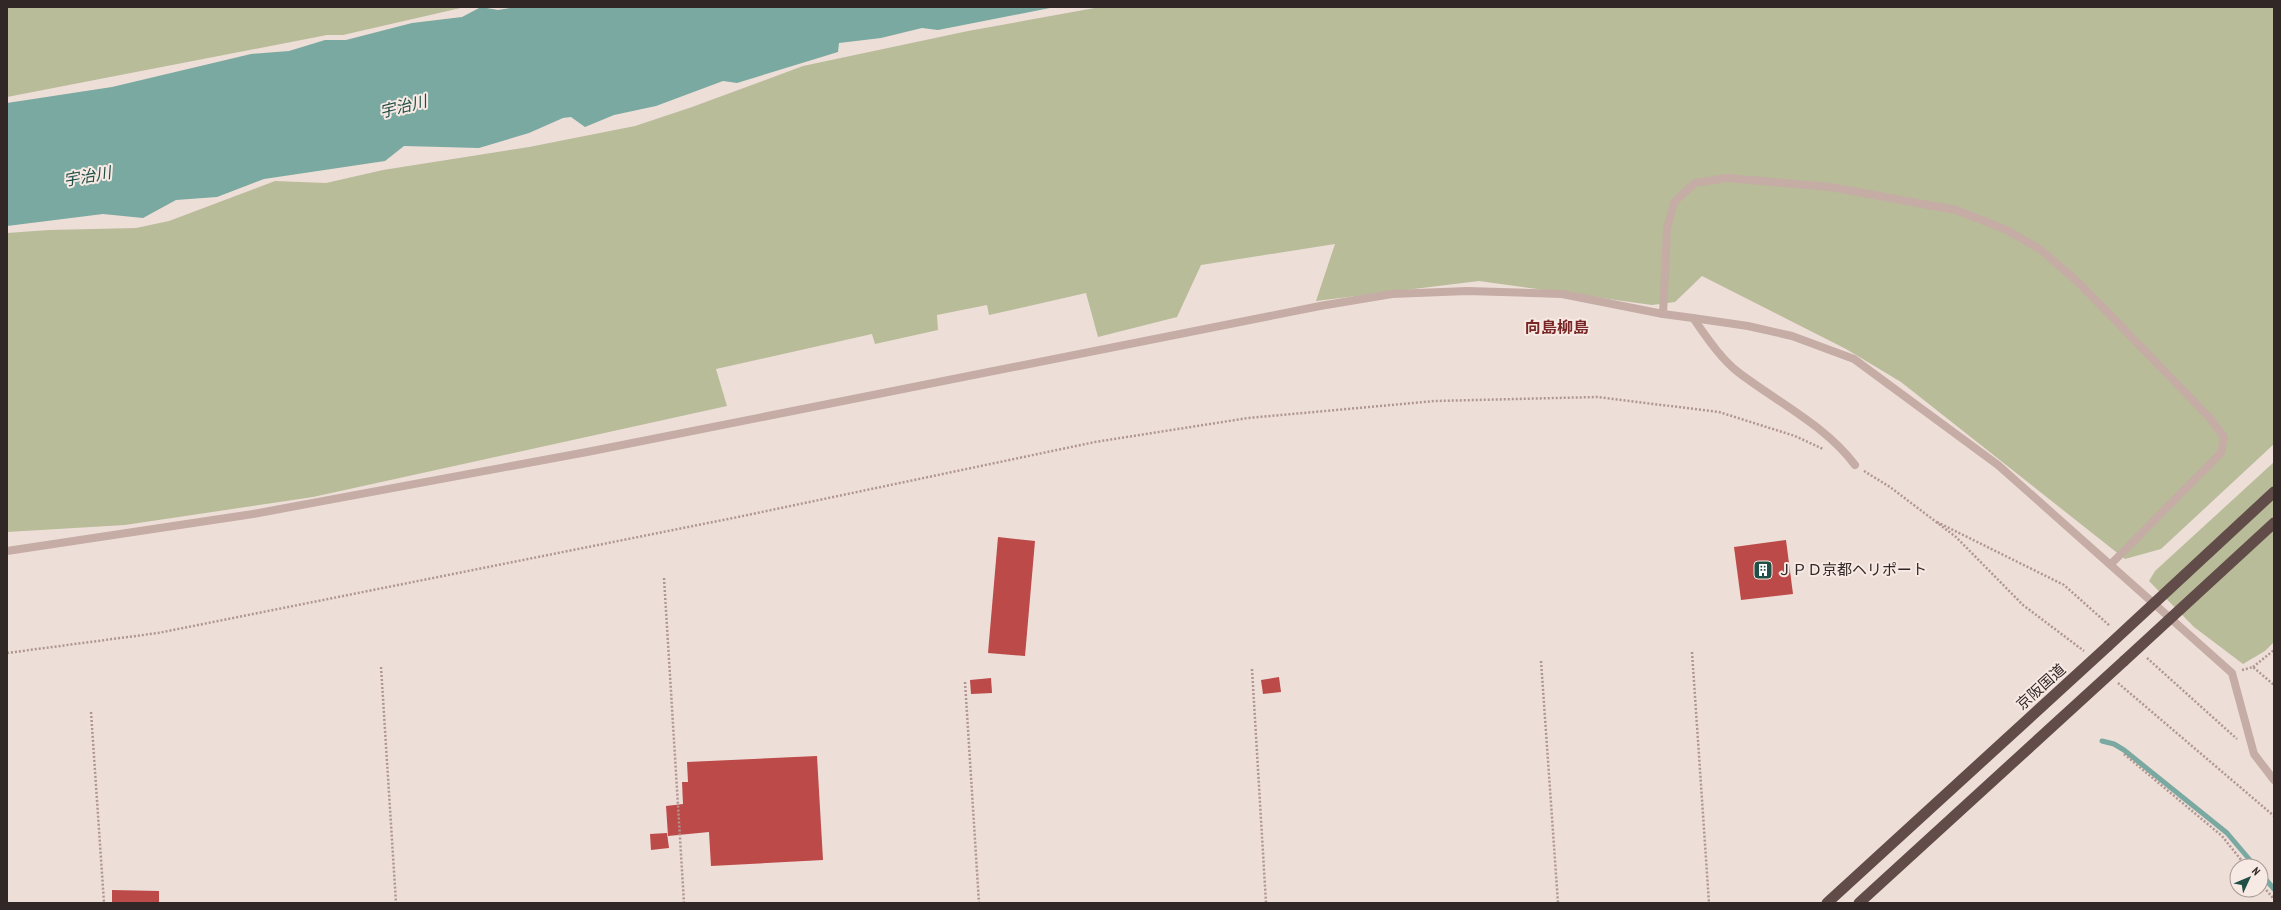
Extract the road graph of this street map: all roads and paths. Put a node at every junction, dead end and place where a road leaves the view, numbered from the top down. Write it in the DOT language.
graph roads {
  1 [pos="1663,314"];
  2 [pos="1693,318"];
  3 [pos="1828,452"];
  4 [pos="1855,465"];
  5 [pos="2274,492"];
  6 [pos="1931,519"];
  7 [pos="2274,523"];
  8 [pos="7,551"];
  9 [pos="2111,564"];
  10 [pos="664,578"];
  11 [pos="2112,628"];
  12 [pos="2274,650"];
  13 [pos="1692,652"];
  14 [pos="7,653"];
  15 [pos="2142,654"];
  16 [pos="2094,659"];
  17 [pos="1541,661"];
  18 [pos="382,667"];
  19 [pos="2253,667"];
  20 [pos="1252,668"];
  21 [pos="2232,673"];
  22 [pos="2108,675"];
  23 [pos="965,682"];
  24 [pos="2274,685"];
  25 [pos="91,712"];
  26 [pos="2124,754"];
  27 [pos="2254,754"];
  28 [pos="2274,780"];
  29 [pos="2274,816"];
  30 [pos="2240,858"];
  31 [pos="104,903"];
  32 [pos="396,903"];
  33 [pos="684,903"];
  34 [pos="979,903"];
  35 [pos="1266,903"];
  36 [pos="1558,903"];
  37 [pos="1709,903"];
  38 [pos="1828,903"];
  39 [pos="1859,903"];
  1 -- 2 [label="lane"];
  1 -- 8 [label="lane"];
  1 -- 9 [label="lane"];
  2 -- 4 [label="lane"];
  2 -- 9 [label="lane"];
  3 -- 14 [label="path"];
  4 -- 6 [label="path"];
  5 -- 16 [label="highway, 京阪国道, bridge"];
  6 -- 11 [label="path"];
  6 -- 16 [label="path"];
  7 -- 22 [label="highway, bridge"];
  9 -- 21 [label="lane"];
  10 -- 33 [label="path"];
  12 -- 19 [label="path"];
  13 -- 37 [label="path"];
  15 -- 27 [label="path"];
  16 -- 38 [label="highway, 京阪国道"];
  17 -- 36 [label="path"];
  18 -- 32 [label="path"];
  19 -- 21 [label="path"];
  19 -- 24 [label="path"];
  20 -- 35 [label="path"];
  21 -- 27 [label="lane"];
  22 -- 29 [label="path"];
  22 -- 39 [label="highway"];
  23 -- 34 [label="path"];
  25 -- 31 [label="path"];
  26 -- 30 [label="path"];
  27 -- 28 [label="lane"];
}
